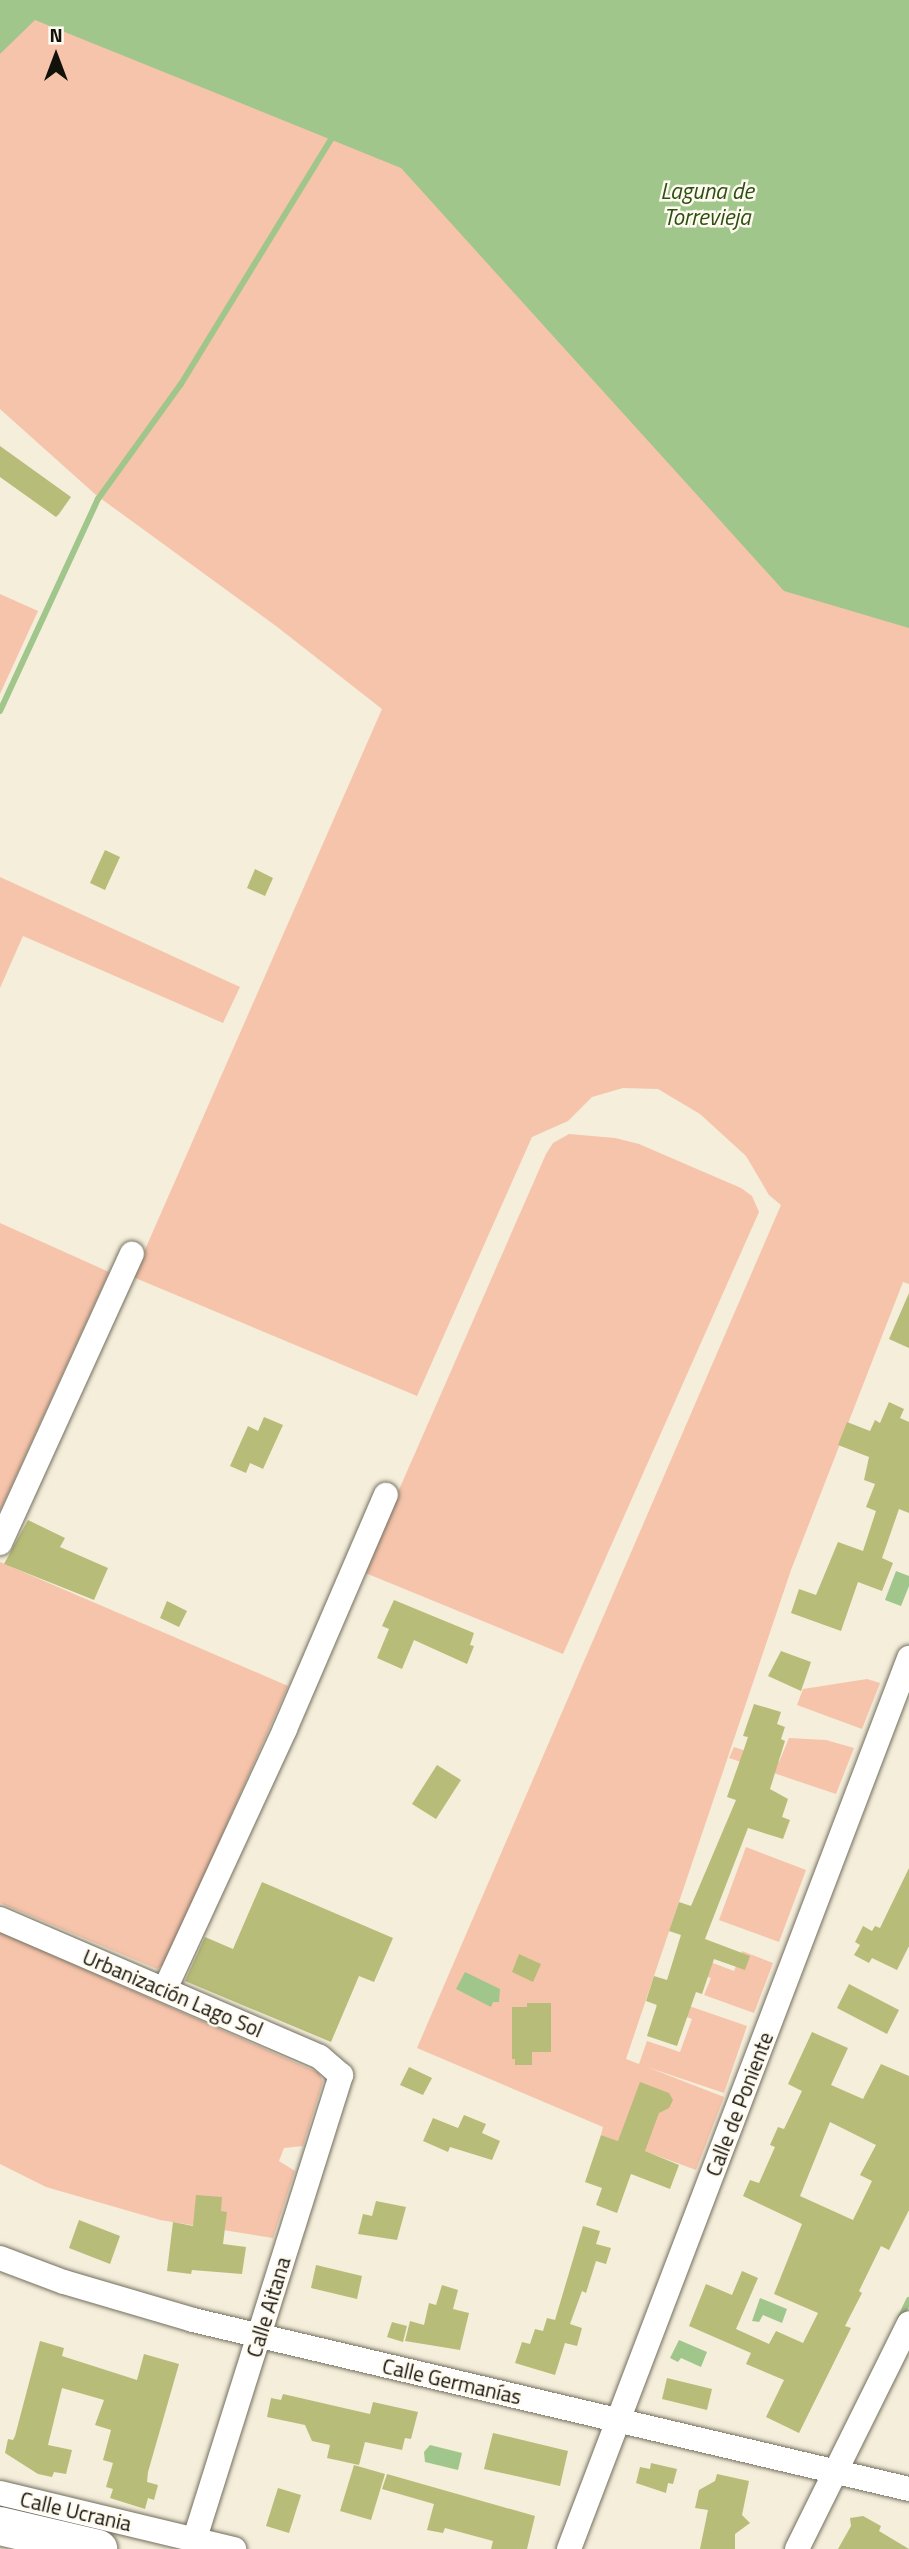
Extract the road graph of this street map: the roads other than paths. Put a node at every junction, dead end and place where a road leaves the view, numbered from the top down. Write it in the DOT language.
graph roads {
  1 [pos="132,1254"];
  2 [pos="386,1495"];
  3 [pos="0,1543"];
  4 [pos="909,1658"];
  5 [pos="0,1919"];
  6 [pos="165,1989"];
  7 [pos="341,2075"];
  8 [pos="0,2258"];
  9 [pos="909,2323"];
  10 [pos="259,2335"];
  11 [pos="619,2420"];
  12 [pos="835,2472"];
  13 [pos="909,2489"];
  14 [pos="0,2493"];
  15 [pos="0,2526"];
  16 [pos="195,2539"];
  17 [pos="0,2542"];
  18 [pos="30,2549"];
  19 [pos="98,2549"];
  20 [pos="234,2549"];
  21 [pos="569,2549"];
  22 [pos="797,2549"];
  1 -- 3 [label="street"];
  2 -- 6 [label="street"];
  4 -- 11 [label="street, Calle de Poniente"];
  5 -- 6 [label="street, Urbanización Lago Sol"];
  6 -- 7 [label="street, Urbanización Lago Sol"];
  7 -- 10 [label="street, Calle Aitana"];
  8 -- 10 [label="street, Calle Germanías"];
  9 -- 12 [label="street"];
  10 -- 11 [label="street, Calle Germanías"];
  10 -- 16 [label="street, Calle Aitana"];
  11 -- 12 [label="street, Calle Germanías"];
  11 -- 21 [label="street, Calle de Poniente"];
  12 -- 13 [label="street, Calle Germanías"];
  12 -- 22 [label="street"];
  14 -- 16 [label="street, Calle Ucrania"];
  15 -- 19 [label="main road"];
  16 -- 20 [label="street, Calle Ucrania"];
  17 -- 18 [label="main road"];
}
